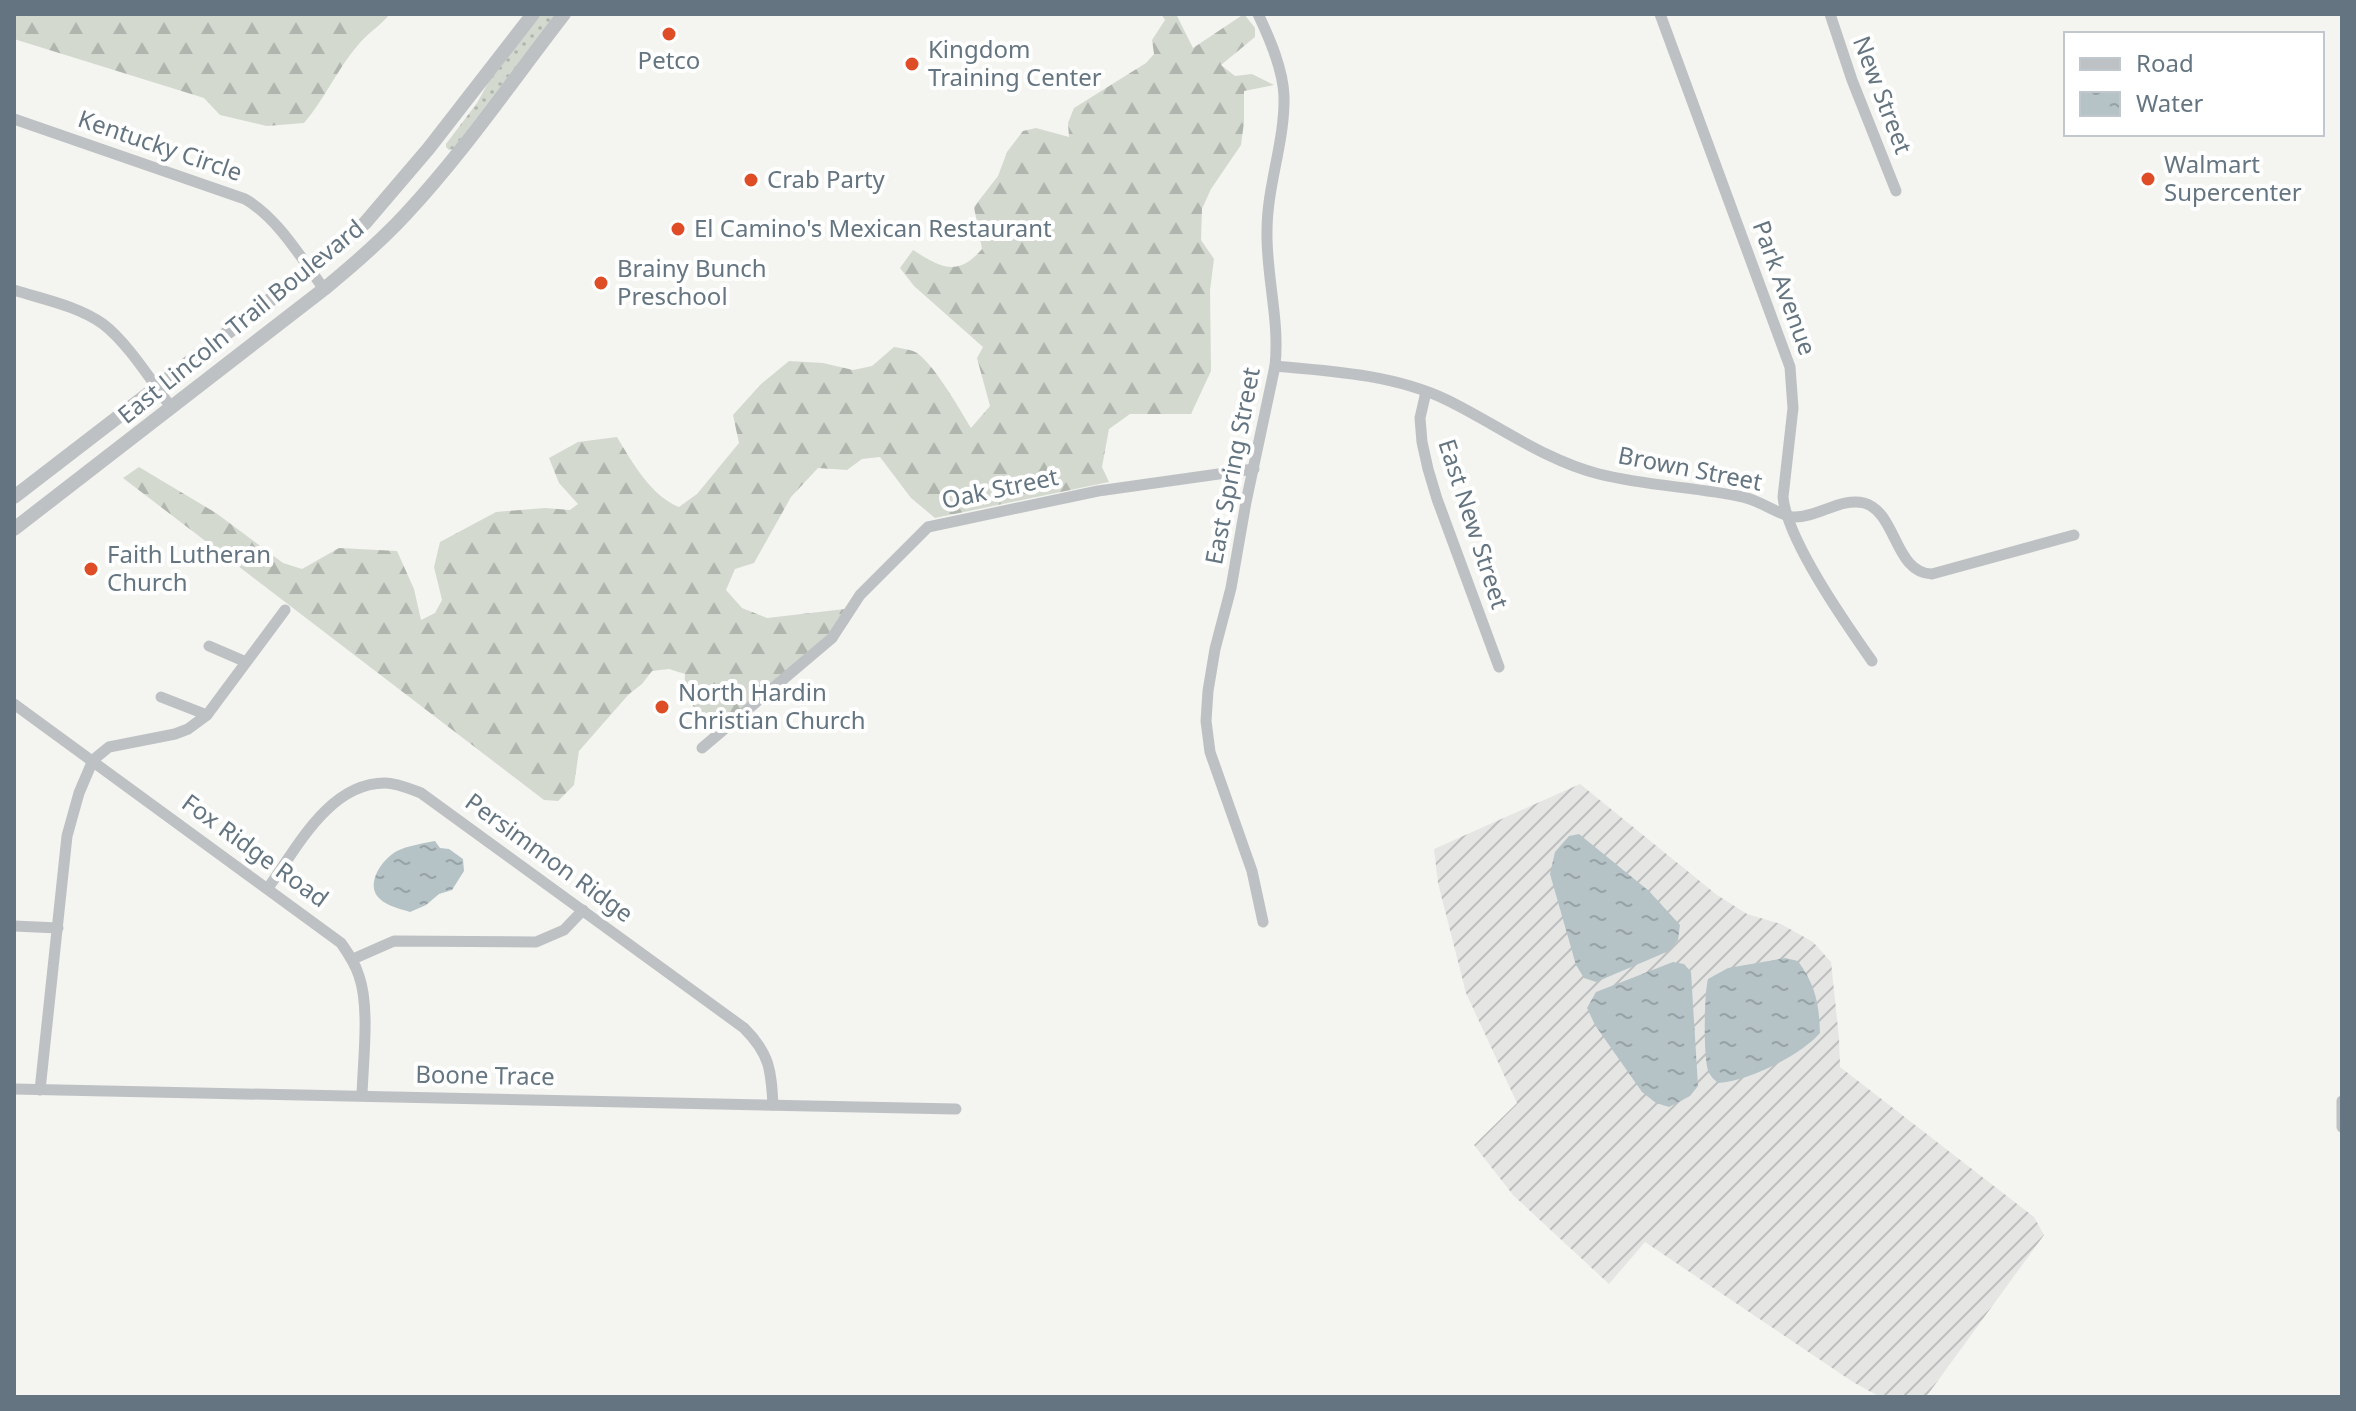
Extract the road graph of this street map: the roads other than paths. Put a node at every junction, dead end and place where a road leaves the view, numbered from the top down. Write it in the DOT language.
graph roads {
  1 [pos="533,14"];
  2 [pos="564,14"];
  3 [pos="1258,14"];
  4 [pos="1660,14"];
  5 [pos="1830,14"];
  6 [pos="14,119"];
  7 [pos="1896,191"];
  8 [pos="309,270"];
  9 [pos="324,289"];
  10 [pos="14,290"];
  11 [pos="1275,366"];
  12 [pos="157,388"];
  13 [pos="1426,392"];
  14 [pos="171,407"];
  15 [pos="1254,469"];
  16 [pos="14,497"];
  17 [pos="1787,515"];
  18 [pos="14,529"];
  19 [pos="2074,535"];
  20 [pos="285,610"];
  21 [pos="209,646"];
  22 [pos="1872,661"];
  23 [pos="246,662"];
  24 [pos="1499,667"];
  25 [pos="161,697"];
  26 [pos="14,704"];
  27 [pos="207,715"];
  28 [pos="702,748"];
  29 [pos="93,760"];
  30 [pos="268,888"];
  31 [pos="583,910"];
  32 [pos="1263,922"];
  33 [pos="14,926"];
  34 [pos="58,928"];
  35 [pos="353,959"];
  36 [pos="14,1089"];
  37 [pos="40,1090"];
  38 [pos="362,1095"];
  39 [pos="2342,1101"];
  40 [pos="773,1105"];
  41 [pos="956,1109"];
  42 [pos="2342,1127"];
  1 -- 8 [label="street, East Lincoln Trail Boulevard"];
  2 -- 9 [label="street, East Lincoln Trail Boulevard"];
  3 -- 11 [label="street, East Spring Street"];
  4 -- 17 [label="street, Park Avenue"];
  5 -- 7 [label="street, New Street"];
  6 -- 8 [label="street, Kentucky Circle"];
  8 -- 9 [label="street, Kentucky Circle"];
  8 -- 12 [label="street, East Lincoln Trail Boulevard"];
  9 -- 14 [label="street, East Lincoln Trail Boulevard"];
  10 -- 12 [label="street"];
  11 -- 13 [label="street, Brown Street"];
  11 -- 15 [label="street, East Spring Street"];
  12 -- 14 [label="street"];
  12 -- 16 [label="street, East Lincoln Trail Boulevard"];
  13 -- 17 [label="street, Brown Street"];
  13 -- 24 [label="street, East New Street"];
  14 -- 18 [label="street, East Lincoln Trail Boulevard"];
  15 -- 28 [label="street, Oak Street"];
  15 -- 32 [label="street, East Spring Street"];
  17 -- 19 [label="street, Brown Street"];
  17 -- 22 [label="street, Park Avenue"];
  20 -- 23 [label="street"];
  21 -- 23 [label="street"];
  23 -- 27 [label="street"];
  25 -- 27 [label="street"];
  26 -- 29 [label="street, Fox Ridge Road"];
  27 -- 29 [label="street"];
  29 -- 30 [label="street, Fox Ridge Road"];
  29 -- 34 [label="street"];
  30 -- 31 [label="street, Persimmon Ridge"];
  30 -- 35 [label="street, Fox Ridge Road"];
  31 -- 35 [label="street"];
  31 -- 40 [label="street, Persimmon Ridge"];
  33 -- 34 [label="street"];
  34 -- 37 [label="street"];
  35 -- 38 [label="street, Fox Ridge Road"];
  36 -- 37 [label="street, Boone Trace"];
  37 -- 38 [label="street, Boone Trace"];
  38 -- 40 [label="street, Boone Trace"];
  39 -- 42 [label="street"];
  40 -- 41 [label="street, Boone Trace"];
}
